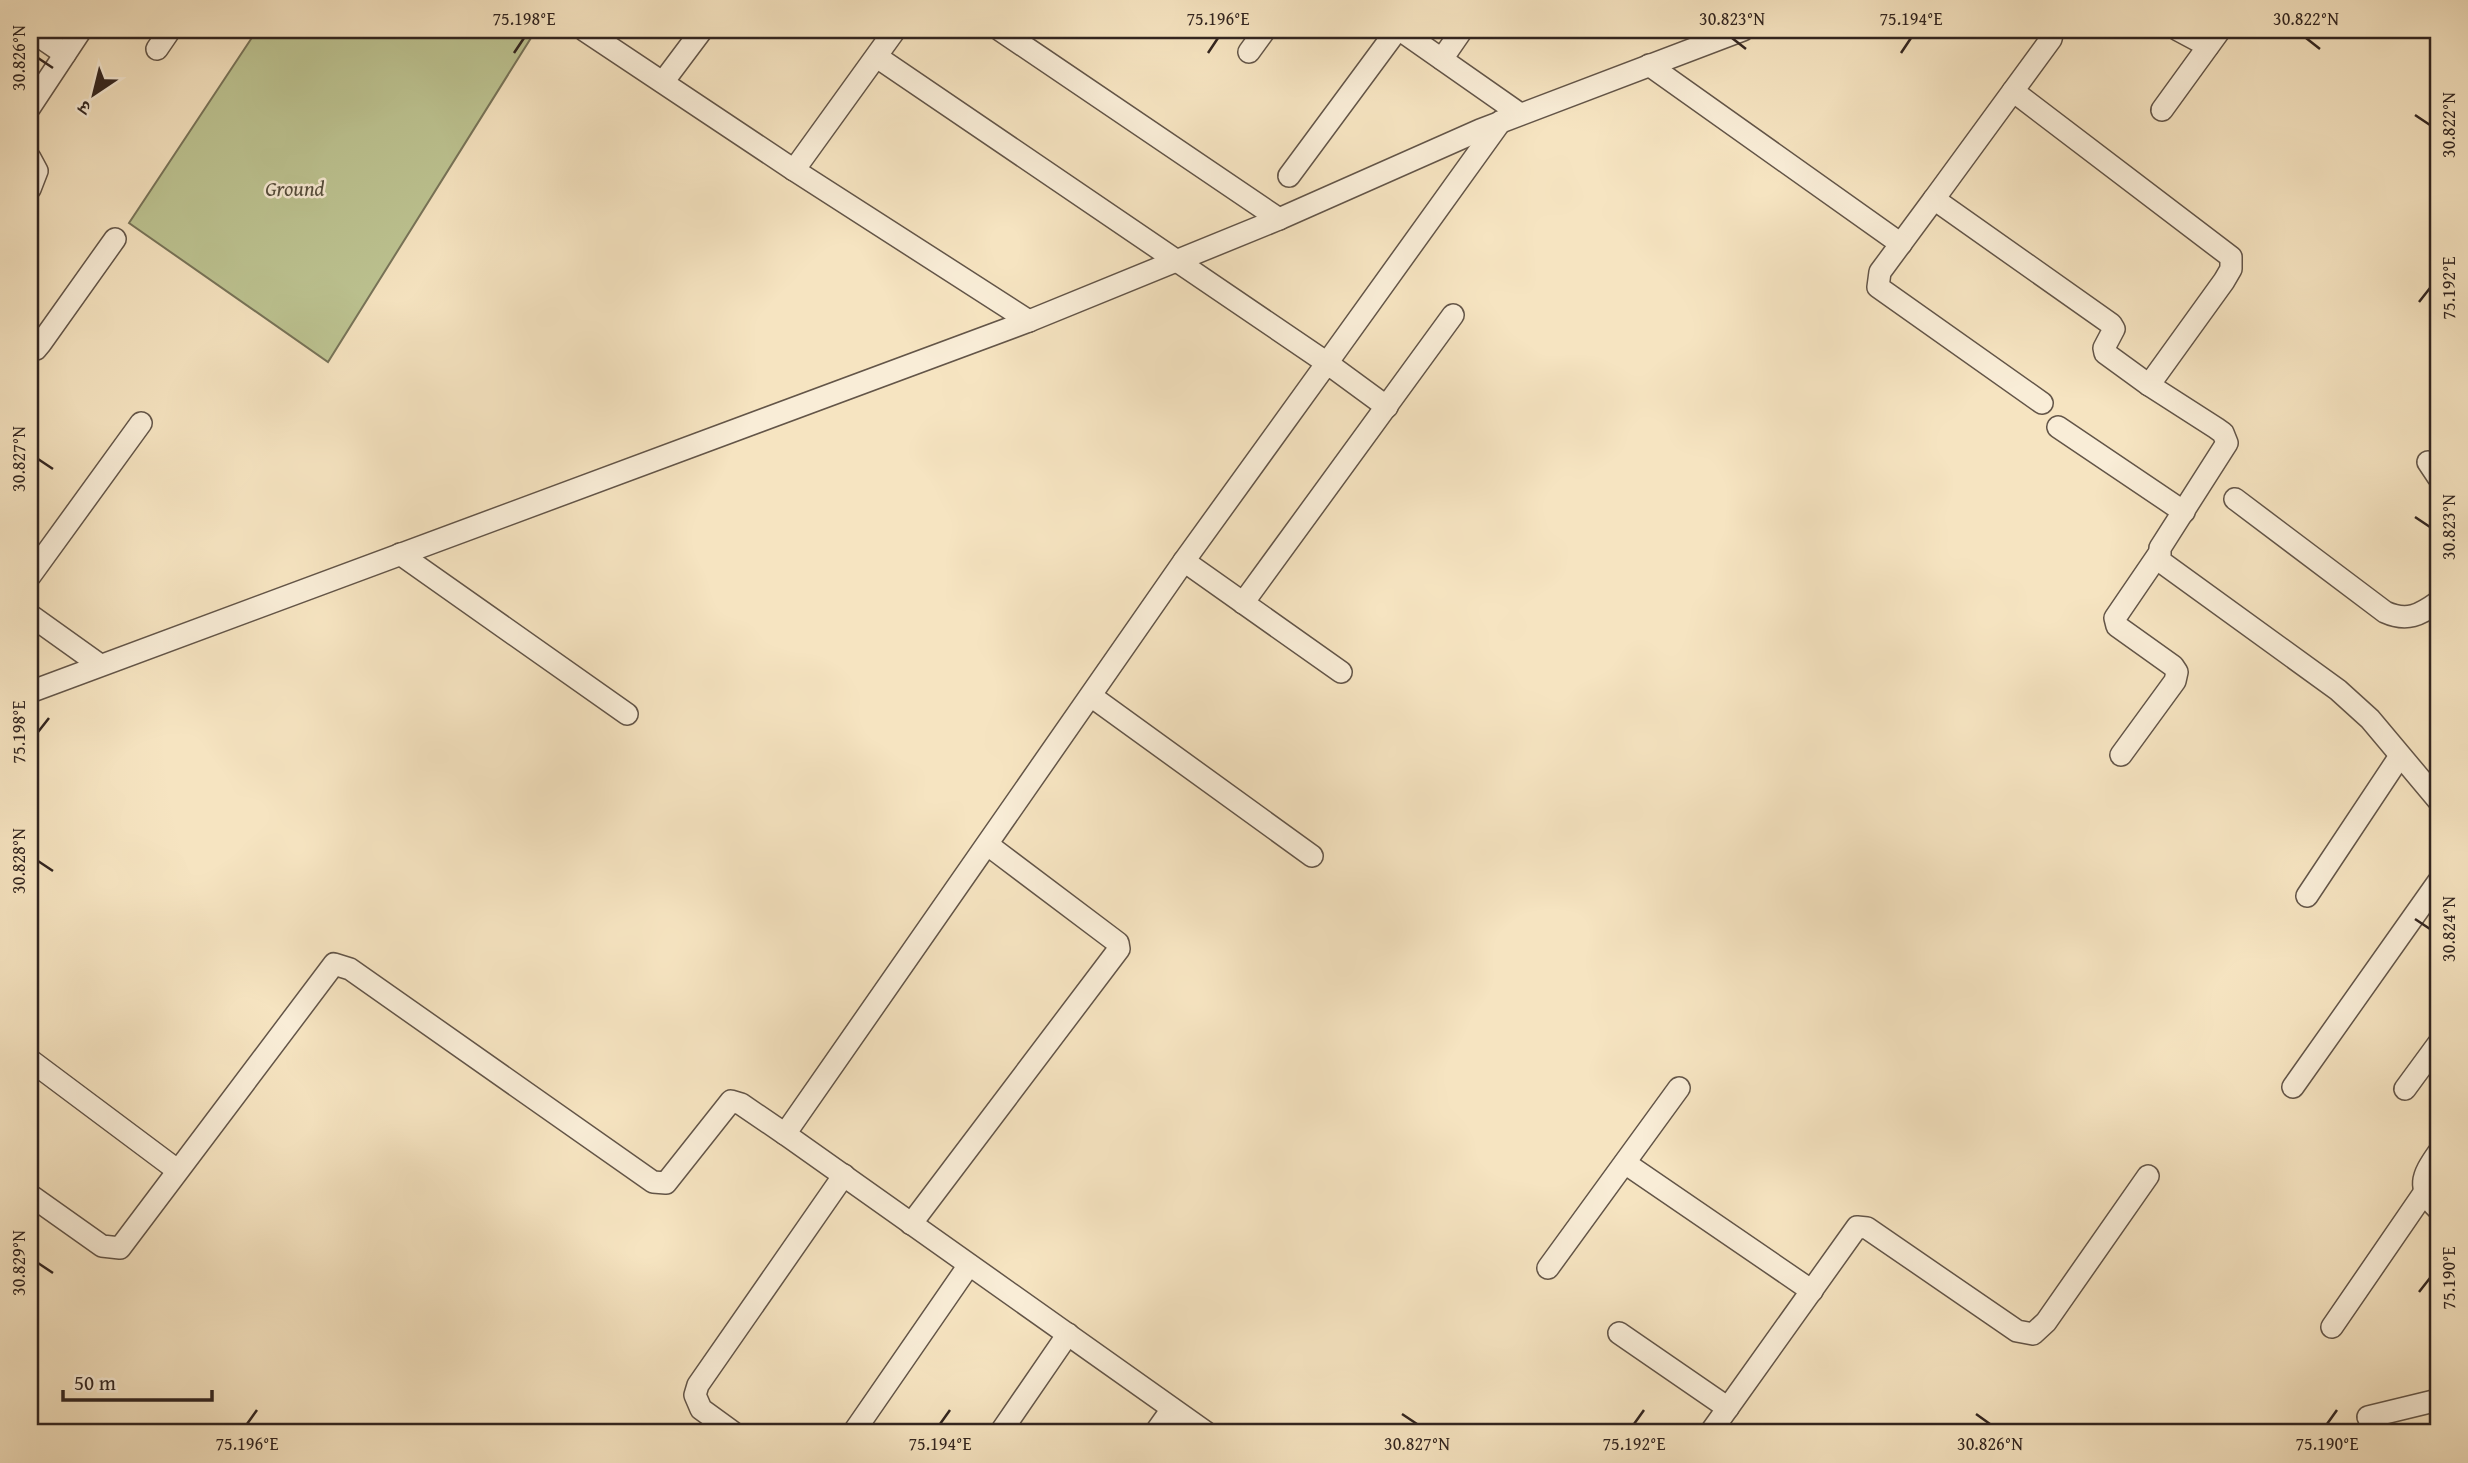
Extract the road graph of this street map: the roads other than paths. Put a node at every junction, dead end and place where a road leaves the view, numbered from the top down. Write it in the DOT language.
graph roads {
  1 [pos="30,30"];
  2 [pos="81,30"];
  3 [pos="170,30"];
  4 [pos="584,30"];
  5 [pos="702,30"];
  6 [pos="895,30"];
  7 [pos="1000,30"];
  8 [pos="1265,30"];
  9 [pos="1399,30"];
  10 [pos="1462,30"];
  11 [pos="1742,30"];
  12 [pos="2053,30"];
  13 [pos="2178,30"];
  14 [pos="2214,38"];
  15 [pos="157,49"];
  16 [pos="1250,52"];
  17 [pos="65,54"];
  18 [pos="877,57"];
  19 [pos="1441,59"];
  20 [pos="1649,65"];
  21 [pos="663,82"];
  22 [pos="2013,91"];
  23 [pos="30,107"];
  24 [pos="2162,110"];
  25 [pos="1511,118"];
  26 [pos="30,158"];
  27 [pos="794,170"];
  28 [pos="1289,176"];
  29 [pos="30,189"];
  30 [pos="1934,199"];
  31 [pos="1279,219"];
  32 [pos="116,239"];
  33 [pos="1901,244"];
  34 [pos="1178,261"];
  35 [pos="1453,316"];
  36 [pos="1029,321"];
  37 [pos="30,349"];
  38 [pos="1327,363"];
  39 [pos="2150,386"];
  40 [pos="2042,403"];
  41 [pos="1387,407"];
  42 [pos="141,423"];
  43 [pos="2058,428"];
  44 [pos="2235,499"];
  45 [pos="2184,512"];
  46 [pos="400,554"];
  47 [pos="2158,555"];
  48 [pos="1184,561"];
  49 [pos="30,576"];
  50 [pos="2438,602"];
  51 [pos="1243,603"];
  52 [pos="30,615"];
  53 [pos="100,665"];
  54 [pos="1340,672"];
  55 [pos="30,692"];
  56 [pos="1091,696"];
  57 [pos="627,714"];
  58 [pos="2121,755"];
  59 [pos="2400,756"];
  60 [pos="2438,800"];
  61 [pos="988,845"];
  62 [pos="1312,856"];
  63 [pos="2438,882"];
  64 [pos="2307,896"];
  65 [pos="2438,1044"];
  66 [pos="30,1060"];
  67 [pos="2292,1087"];
  68 [pos="1679,1088"];
  69 [pos="2405,1089"];
  70 [pos="785,1134"];
  71 [pos="2438,1153"];
  72 [pos="1625,1163"];
  73 [pos="177,1171"];
  74 [pos="844,1175"];
  75 [pos="2148,1176"];
  76 [pos="2428,1187"];
  77 [pos="30,1195"];
  78 [pos="2438,1209"];
  79 [pos="911,1224"];
  80 [pos="969,1265"];
  81 [pos="1548,1268"];
  82 [pos="1812,1291"];
  83 [pos="2332,1327"];
  84 [pos="1619,1333"];
  85 [pos="1068,1335"];
  86 [pos="2438,1400"];
  87 [pos="1728,1408"];
  88 [pos="1172,1409"];
  89 [pos="2368,1417"];
  90 [pos="734,1433"];
  91 [pos="853,1433"];
  92 [pos="1000,1433"];
  93 [pos="1155,1433"];
  94 [pos="1207,1433"];
  95 [pos="1710,1433"];
  1 -- 17 [label="street"];
  2 -- 17 [label="street"];
  3 -- 15 [label="street"];
  4 -- 21 [label="street"];
  5 -- 21 [label="street"];
  6 -- 18 [label="street"];
  7 -- 31 [label="street"];
  8 -- 16 [label="street"];
  9 -- 19 [label="street"];
  9 -- 28 [label="street"];
  10 -- 19 [label="street"];
  11 -- 20 [label="street"];
  12 -- 22 [label="street"];
  13 -- 14 [label="street"];
  14 -- 24 [label="street"];
  17 -- 23 [label="street"];
  18 -- 27 [label="street"];
  18 -- 34 [label="street"];
  19 -- 25 [label="street"];
  20 -- 25 [label="street"];
  20 -- 33 [label="street"];
  21 -- 27 [label="street"];
  22 -- 30 [label="street"];
  22 -- 39 [label="street"];
  25 -- 31 [label="street"];
  25 -- 38 [label="street"];
  26 -- 29 [label="street"];
  27 -- 36 [label="street"];
  30 -- 33 [label="street"];
  30 -- 39 [label="street"];
  31 -- 34 [label="street"];
  32 -- 37 [label="street"];
  33 -- 40 [label="street"];
  34 -- 36 [label="street"];
  34 -- 38 [label="street"];
  35 -- 41 [label="street"];
  36 -- 46 [label="street"];
  38 -- 41 [label="street"];
  38 -- 48 [label="street"];
  39 -- 45 [label="street"];
  41 -- 51 [label="street"];
  42 -- 49 [label="street"];
  43 -- 45 [label="street"];
  44 -- 50 [label="street"];
  45 -- 47 [label="street"];
  46 -- 53 [label="street"];
  46 -- 57 [label="street"];
  47 -- 58 [label="street"];
  47 -- 59 [label="street"];
  48 -- 51 [label="street"];
  48 -- 56 [label="street"];
  51 -- 54 [label="street"];
  52 -- 53 [label="street"];
  53 -- 55 [label="street"];
  56 -- 61 [label="street"];
  56 -- 62 [label="street"];
  59 -- 60 [label="street"];
  59 -- 64 [label="street"];
  61 -- 70 [label="street"];
  61 -- 79 [label="street"];
  63 -- 67 [label="street"];
  65 -- 69 [label="street"];
  66 -- 73 [label="street"];
  68 -- 72 [label="street"];
  70 -- 73 [label="street"];
  70 -- 74 [label="street"];
  71 -- 76 [label="street"];
  72 -- 81 [label="street"];
  72 -- 82 [label="street"];
  73 -- 77 [label="street"];
  74 -- 79 [label="street"];
  74 -- 90 [label="street"];
  75 -- 82 [label="street"];
  76 -- 78 [label="street"];
  76 -- 83 [label="street"];
  79 -- 80 [label="street"];
  80 -- 85 [label="street"];
  80 -- 91 [label="street"];
  82 -- 87 [label="street"];
  84 -- 87 [label="street"];
  85 -- 88 [label="street"];
  85 -- 92 [label="street"];
  86 -- 89 [label="street"];
  87 -- 95 [label="street"];
  88 -- 93 [label="street"];
  88 -- 94 [label="street"];
}
